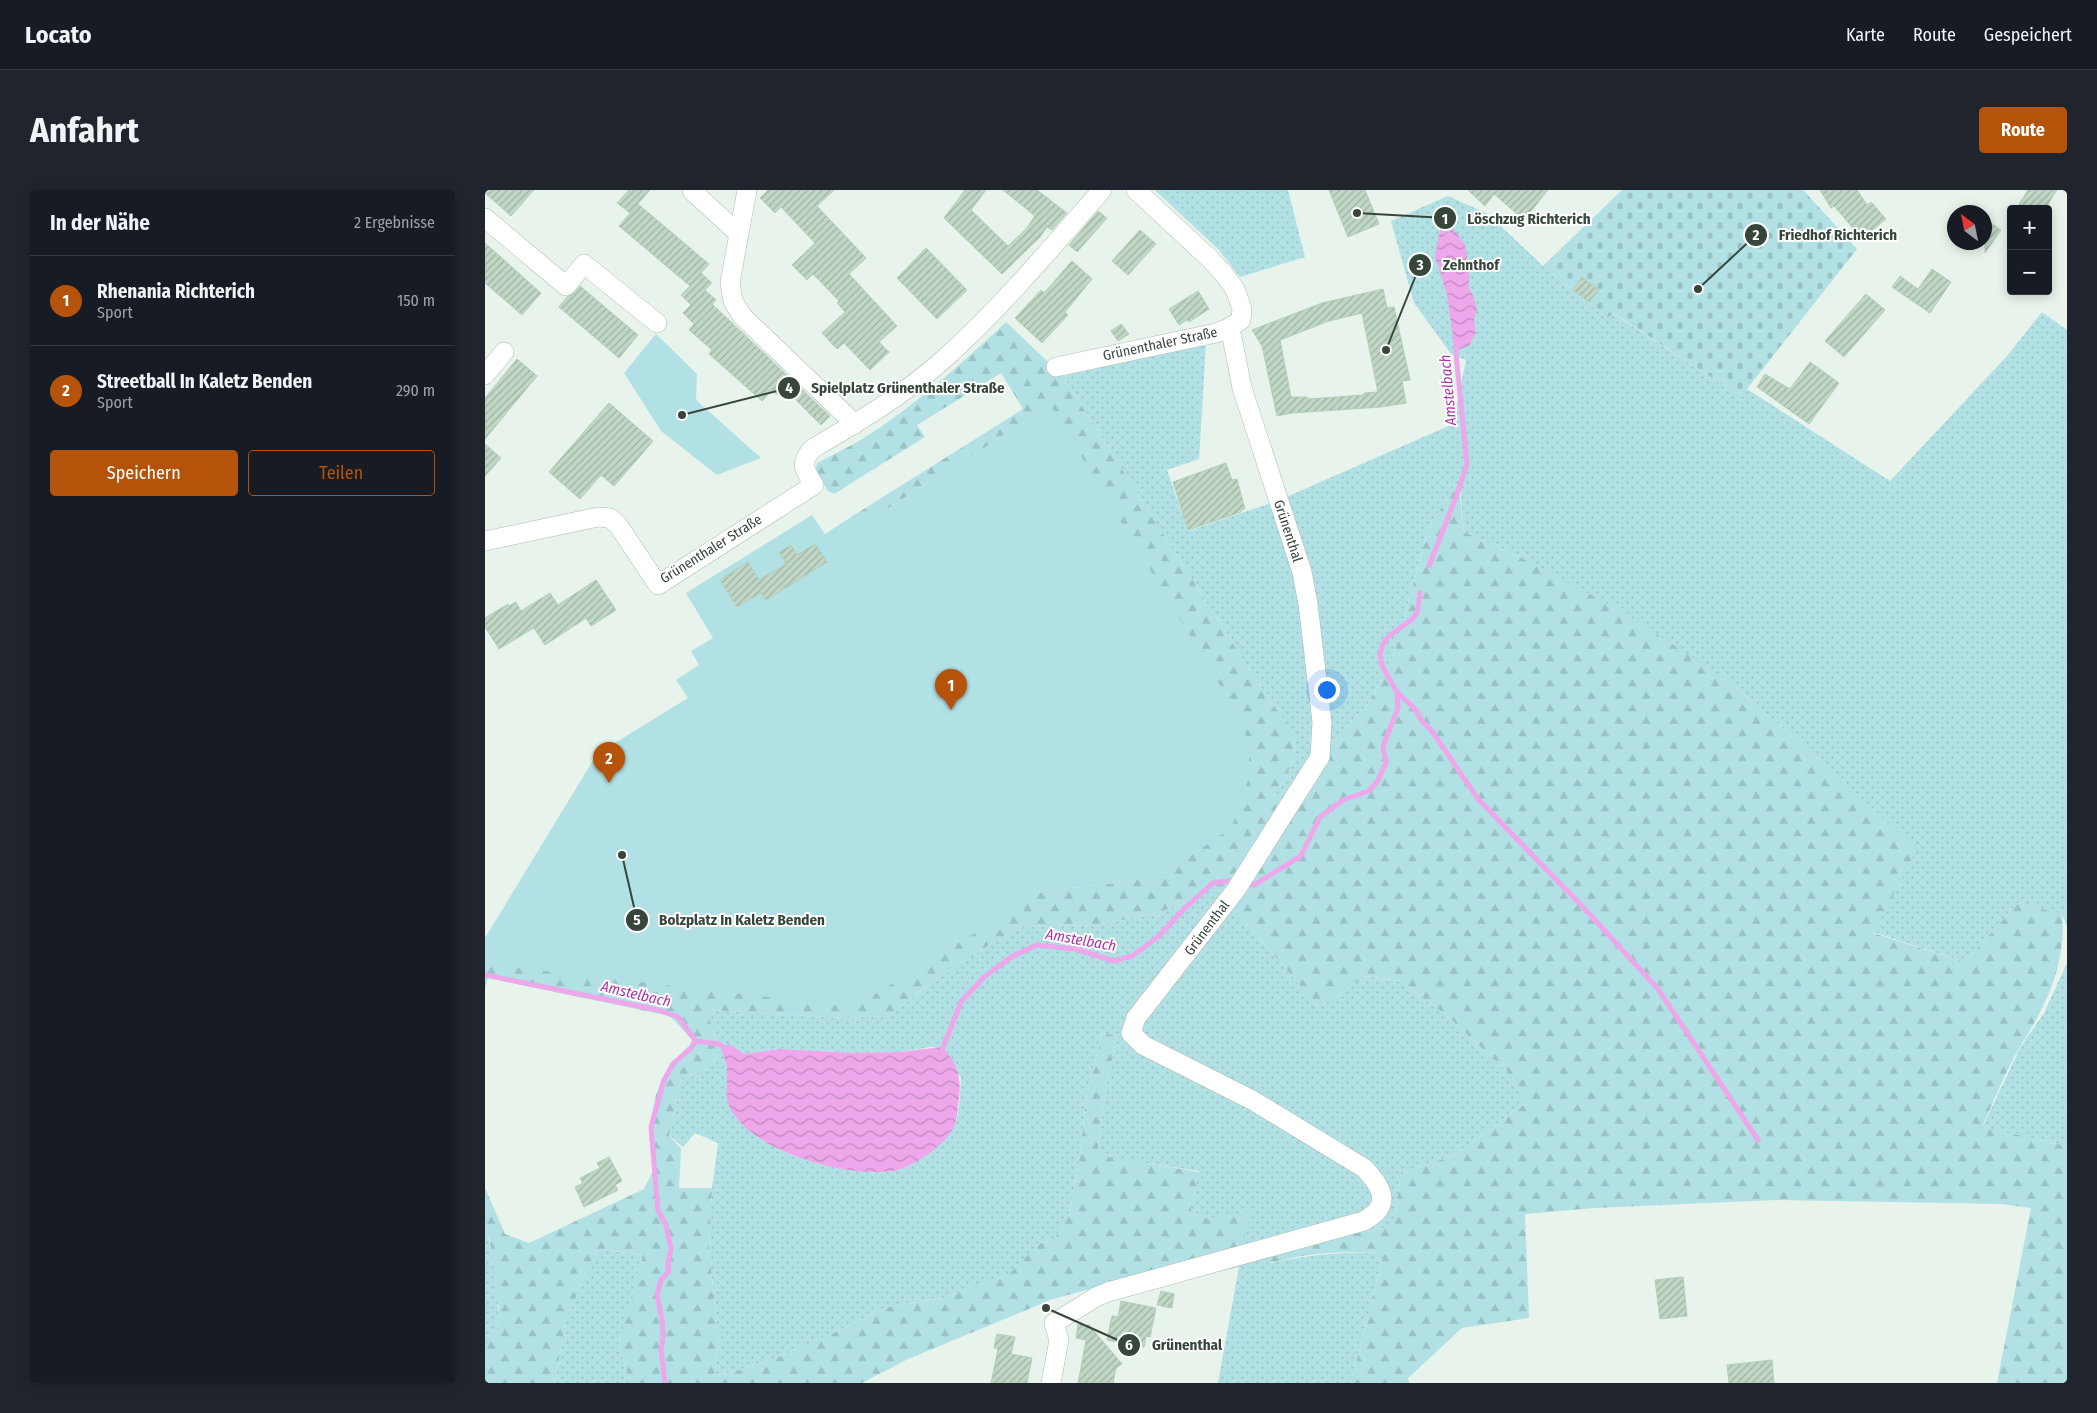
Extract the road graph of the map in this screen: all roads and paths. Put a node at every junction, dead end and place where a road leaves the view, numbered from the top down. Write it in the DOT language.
graph roads {
  1 [pos="747,190"];
  2 [pos="1102,190"];
  3 [pos="1136,190"];
  4 [pos="692,191"];
  5 [pos="485,218"];
  6 [pos="738,233"];
  7 [pos="657,323"];
  8 [pos="1227,330"];
  9 [pos="505,352"];
  10 [pos="1056,367"];
  11 [pos="485,375"];
  12 [pos="855,424"];
  13 [pos="485,541"];
  14 [pos="1051,1383"];
  1 -- 6 [label="street"];
  2 -- 12 [label="street, Grünenthaler Straße"];
  3 -- 8 [label="street, Grünenthaler Straße"];
  4 -- 6 [label="street"];
  5 -- 7 [label="street"];
  6 -- 12 [label="street"];
  8 -- 10 [label="street, Grünenthaler Straße"];
  8 -- 14 [label="street, Grünenthal"];
  9 -- 11 [label="street"];
  12 -- 13 [label="street, Grünenthaler Straße"];
}
